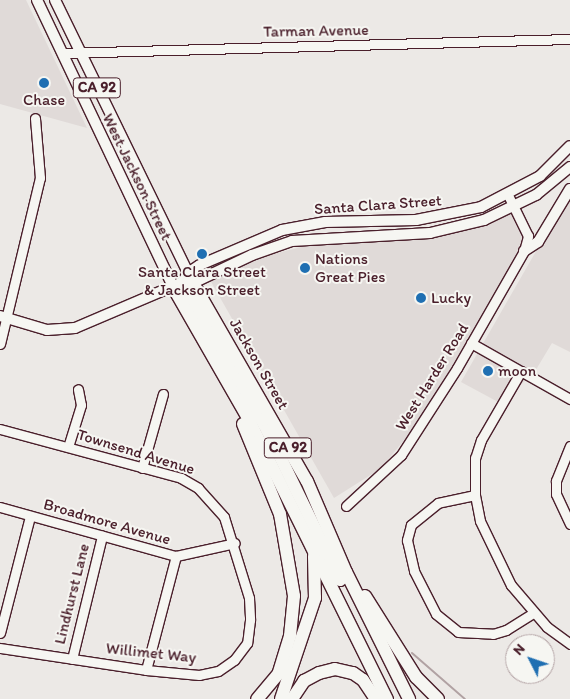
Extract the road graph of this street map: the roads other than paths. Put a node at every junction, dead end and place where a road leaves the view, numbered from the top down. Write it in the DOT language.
graph roads {
  1 [pos="37,0"];
  2 [pos="54,0"];
  3 [pos="570,39"];
  4 [pos="62,53"];
  5 [pos="80,53"];
  6 [pos="35,118"];
  7 [pos="570,146"];
  8 [pos="570,167"];
  9 [pos="570,189"];
  10 [pos="508,195"];
  11 [pos="515,206"];
  12 [pos="524,252"];
  13 [pos="184,281"];
  14 [pos="3,317"];
  15 [pos="471,343"];
  16 [pos="0,344"];
  17 [pos="521,371"];
  18 [pos="78,389"];
  19 [pos="163,394"];
  20 [pos="570,399"];
  21 [pos="243,410"];
  22 [pos="0,428"];
  23 [pos="570,446"];
  24 [pos="68,447"];
  25 [pos="142,468"];
  26 [pos="475,495"];
  27 [pos="346,506"];
  28 [pos="0,507"];
  29 [pos="30,516"];
  30 [pos="570,524"];
  31 [pos="102,536"];
  32 [pos="235,544"];
  33 [pos="312,544"];
  34 [pos="176,556"];
  35 [pos="346,572"];
  36 [pos="533,613"];
  37 [pos="0,633"];
  38 [pos="570,644"];
  39 [pos="0,648"];
  40 [pos="403,658"];
  41 [pos="72,659"];
  42 [pos="146,670"];
  43 [pos="398,676"];
  44 [pos="289,698"];
  45 [pos="257,699"];
  46 [pos="376,699"];
  47 [pos="387,699"];
  48 [pos="409,699"];
  49 [pos="438,699"];
  50 [pos="448,699"];
  1 -- 4 [label="main road, CA 92"];
  2 -- 5 [label="main road, CA 92"];
  3 -- 5 [label="street, Tarman Avenue"];
  4 -- 5 [label="street, Tarman Avenue"];
  4 -- 13 [label="main road, West Jackson Street / CA 92"];
  5 -- 13 [label="main road, West Jackson Street / CA 92"];
  6 -- 14 [label="street"];
  7 -- 10 [label="main road, Santa Clara Street"];
  8 -- 11 [label="main road, Santa Clara Street"];
  9 -- 12 [label="main road"];
  10 -- 11 [label="street, West Harder Road"];
  10 -- 13 [label="main road, Santa Clara Street"];
  11 -- 12 [label="street, West Harder Road"];
  11 -- 13 [label="main road, Santa Clara Street"];
  12 -- 15 [label="street, West Harder Road"];
  13 -- 14 [label="main road, Santa Clara Street"];
  13 -- 21 [label="highway, CA 92"];
  13 -- 35 [label="highway, Jackson Street / CA 92"];
  13 -- 43 [label="highway"];
  14 -- 16 [label="street"];
  15 -- 17 [label="street"];
  15 -- 27 [label="street, West Harder Road"];
  17 -- 20 [label="street"];
  17 -- 26 [label="street"];
  18 -- 24 [label="street"];
  19 -- 25 [label="street"];
  21 -- 33 [label="highway, CA 92"];
  21 -- 45 [label="highway"];
  22 -- 24 [label="street, Townsend Avenue"];
  23 -- 30 [label="street"];
  24 -- 25 [label="street, Townsend Avenue"];
  25 -- 32 [label="street, Townsend Avenue"];
  26 -- 36 [label="street"];
  26 -- 36 [label="street"];
  28 -- 29 [label="street, Broadmore Avenue"];
  29 -- 31 [label="street, Broadmore Avenue"];
  29 -- 37 [label="street"];
  31 -- 34 [label="street, Broadmore Avenue"];
  31 -- 41 [label="street, Lindhurst Lane"];
  32 -- 34 [label="street, Broadmore Avenue"];
  32 -- 42 [label="street, Willimet Way"];
  33 -- 44 [label="highway"];
  33 -- 47 [label="highway, CA 92"];
  34 -- 42 [label="street"];
  35 -- 40 [label="highway"];
  35 -- 43 [label="highway, CA 92"];
  36 -- 38 [label="street"];
  39 -- 41 [label="street, Willimet Way"];
  40 -- 49 [label="highway"];
  40 -- 50 [label="highway"];
  41 -- 42 [label="street, Willimet Way"];
  43 -- 48 [label="highway, CA 92"];
  44 -- 46 [label="highway"];
}
